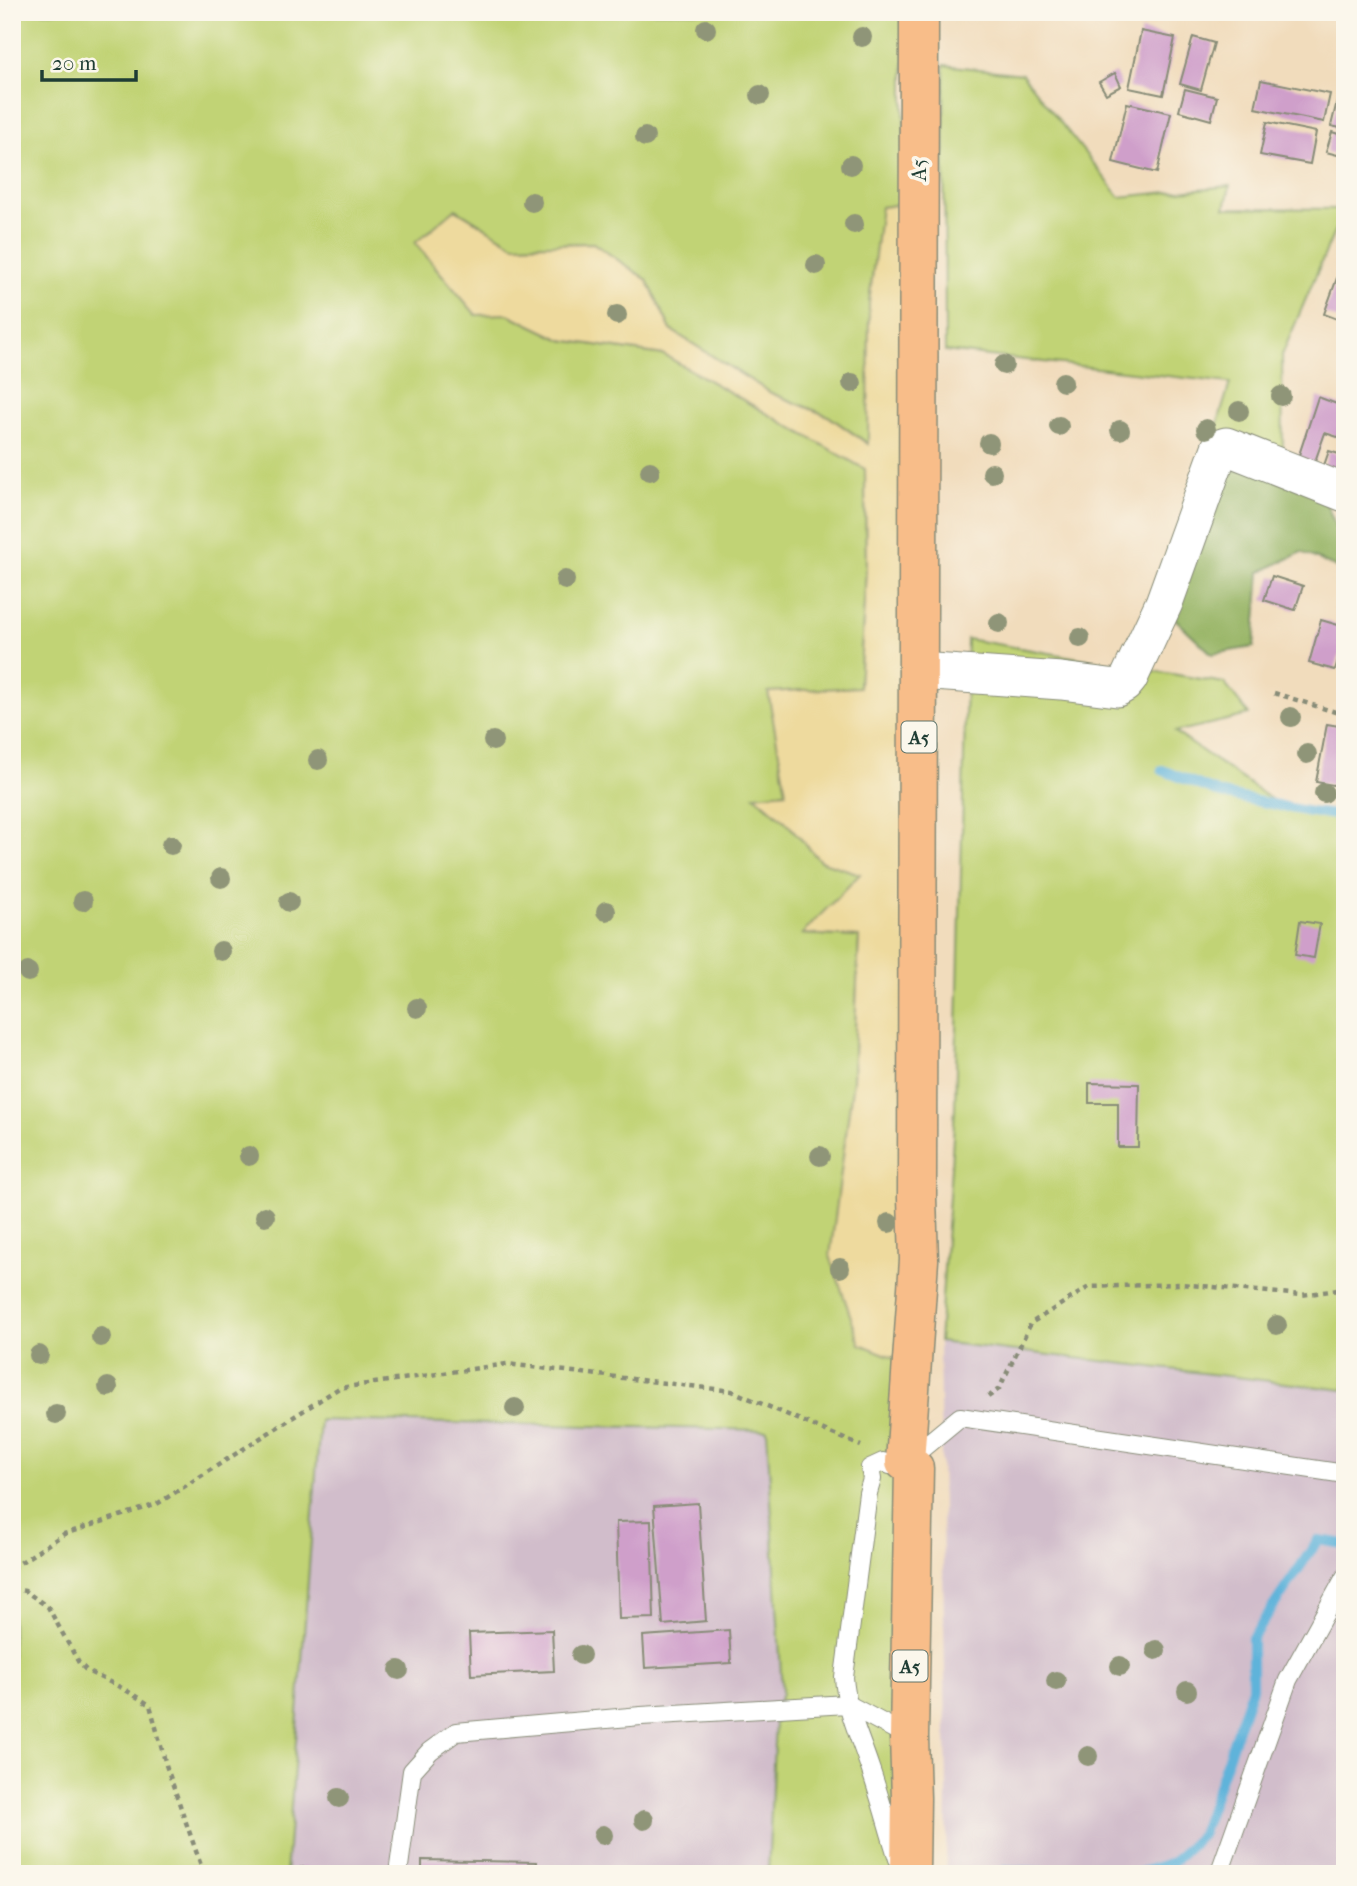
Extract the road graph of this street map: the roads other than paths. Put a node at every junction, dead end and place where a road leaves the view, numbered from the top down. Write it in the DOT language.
graph roads {
  1 [pos="919,12"];
  2 [pos="1345,493"];
  3 [pos="919,671"];
  4 [pos="909,1471"];
  5 [pos="1345,1474"];
  6 [pos="1345,1577"];
  7 [pos="847,1704"];
  8 [pos="909,1737"];
  9 [pos="398,1874"];
  10 [pos="902,1874"];
  11 [pos="910,1874"];
  12 [pos="1219,1874"];
  1 -- 3 [label="highway, A5 / A5"];
  2 -- 3 [label="street"];
  3 -- 4 [label="highway, A5 / A5"];
  4 -- 5 [label="lane"];
  4 -- 7 [label="lane"];
  4 -- 8 [label="highway, A5"];
  6 -- 12 [label="lane"];
  7 -- 8 [label="lane"];
  7 -- 9 [label="lane"];
  7 -- 10 [label="lane"];
  8 -- 11 [label="highway, A5"];
}
